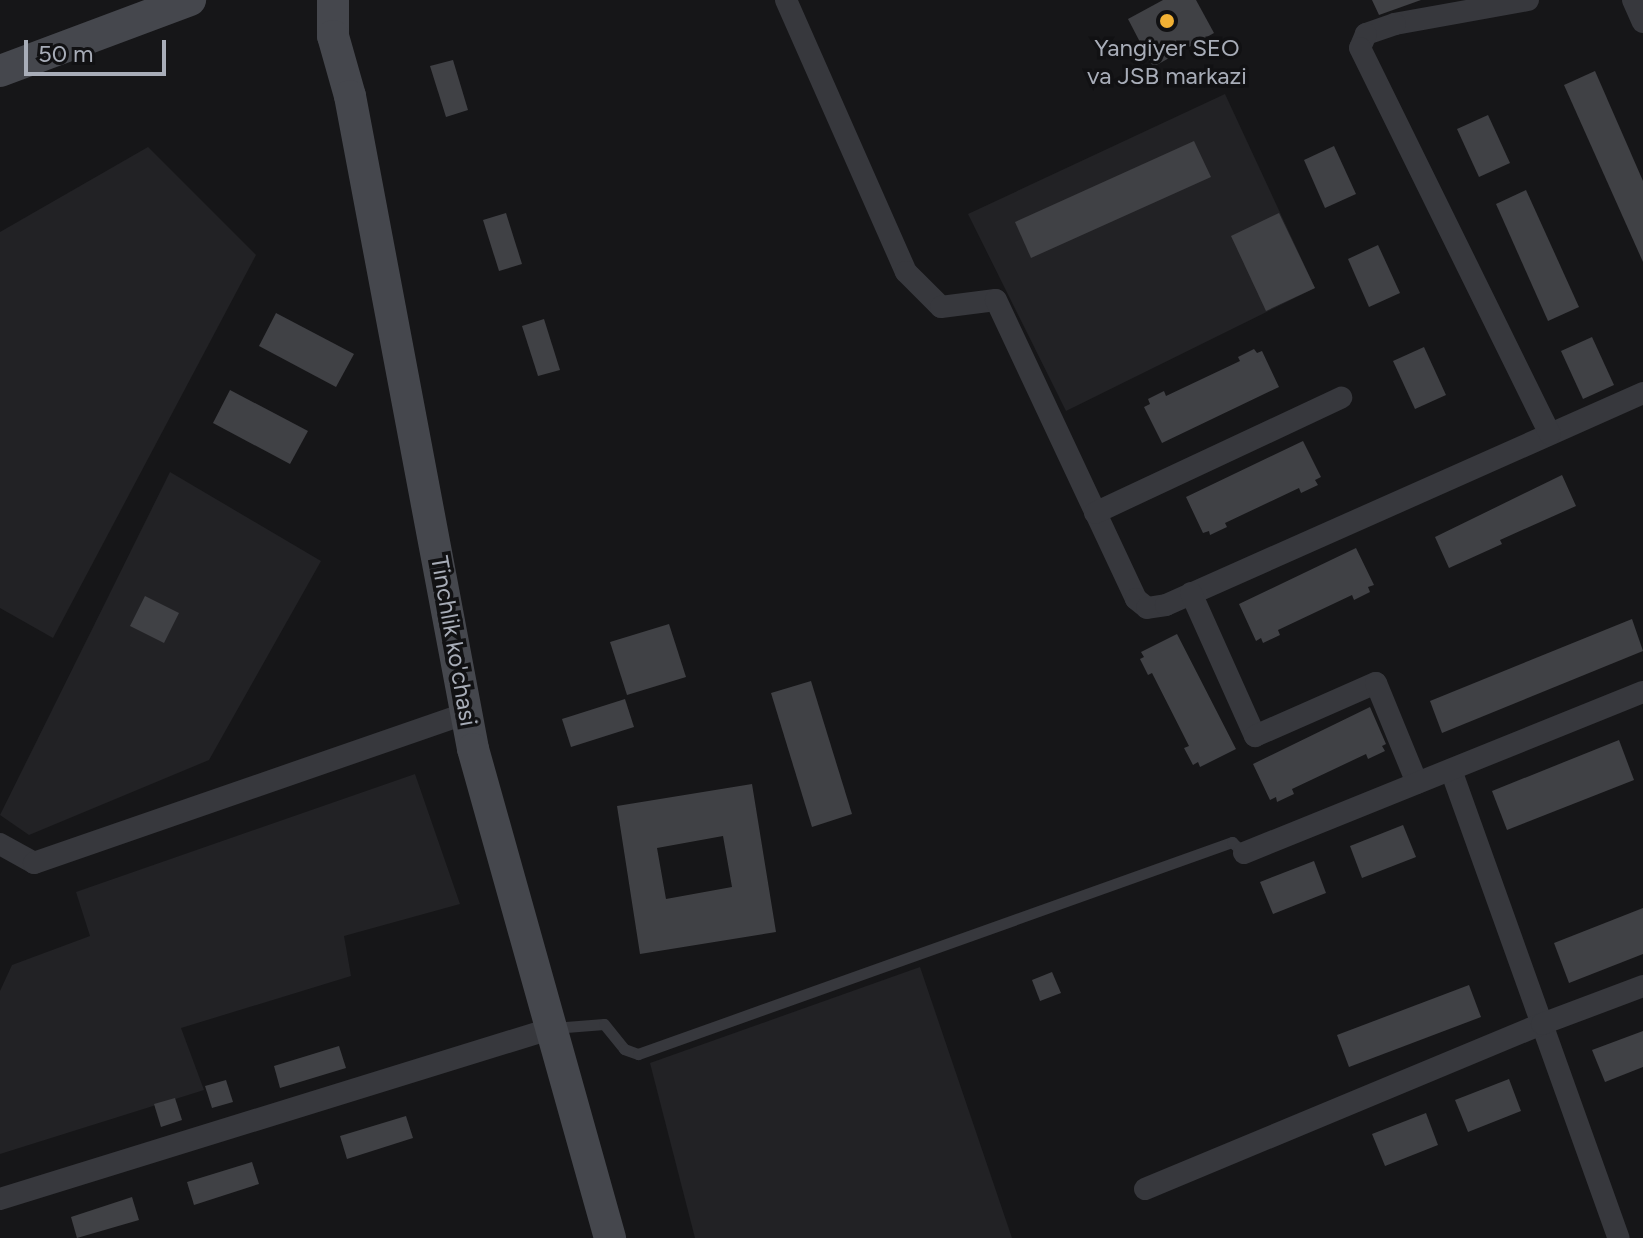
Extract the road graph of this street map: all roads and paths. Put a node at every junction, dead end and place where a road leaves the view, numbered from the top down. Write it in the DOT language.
graph roads {
  1 [pos="129,0"];
  2 [pos="190,0"];
  3 [pos="311,0"];
  4 [pos="333,0"];
  5 [pos="786,0"];
  6 [pos="1528,0"];
  7 [pos="1633,0"];
  8 [pos="1643,22"];
  9 [pos="333,36"];
  10 [pos="0,48"];
  11 [pos="0,71"];
  12 [pos="1643,393"];
  13 [pos="1341,398"];
  14 [pos="1550,434"];
  15 [pos="1095,513"];
  16 [pos="1191,593"];
  17 [pos="1643,692"];
  18 [pos="467,713"];
  19 [pos="1451,770"];
  20 [pos="1417,783"];
  21 [pos="0,844"];
  22 [pos="1244,853"];
  23 [pos="1643,986"];
  24 [pos="1542,1024"];
  25 [pos="553,1028"];
  26 [pos="1145,1189"];
  27 [pos="0,1199"];
  28 [pos="610,1238"];
  29 [pos="1619,1238"];
  1 -- 10 [label="main road"];
  2 -- 11 [label="main road"];
  3 -- 9 [label="main road, Tinchlik ko'chasi"];
  4 -- 9 [label="main road, Tinchlik ko'chasi"];
  5 -- 15 [label="street"];
  6 -- 14 [label="street"];
  7 -- 8 [label="street"];
  9 -- 18 [label="main road, Tinchlik ko'chasi"];
  12 -- 14 [label="street"];
  13 -- 15 [label="street"];
  14 -- 16 [label="street"];
  15 -- 16 [label="street"];
  16 -- 20 [label="street"];
  17 -- 19 [label="street"];
  18 -- 21 [label="street"];
  18 -- 25 [label="main road, Tinchlik ko'chasi"];
  19 -- 20 [label="street"];
  19 -- 24 [label="street"];
  20 -- 22 [label="street"];
  22 -- 25 [label="lane"];
  23 -- 24 [label="street"];
  24 -- 26 [label="street"];
  24 -- 29 [label="street"];
  25 -- 27 [label="street"];
  25 -- 28 [label="main road, Tinchlik ko'chasi"];
}
